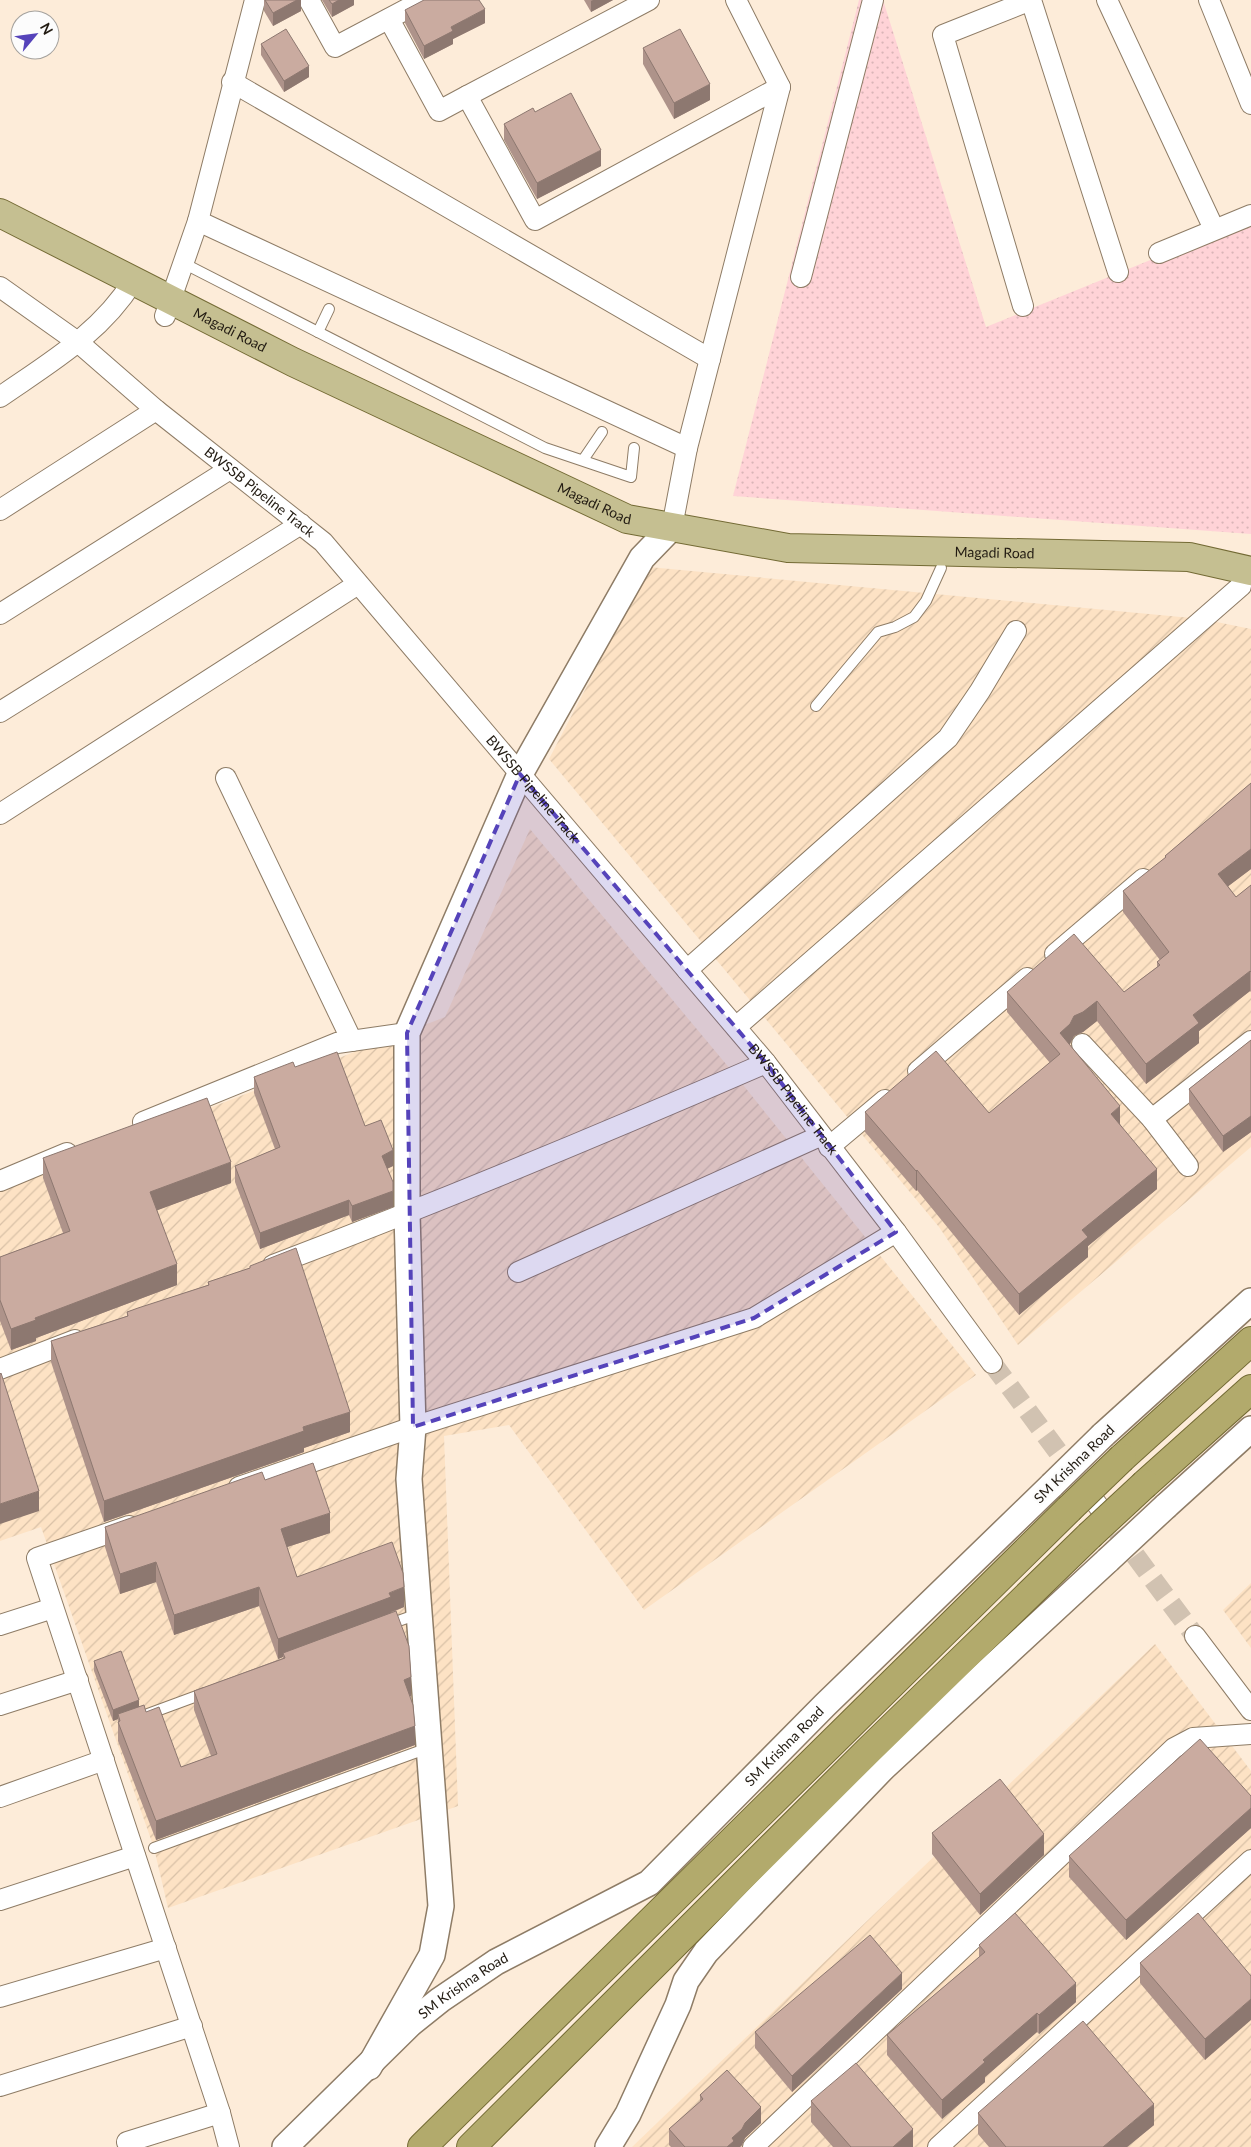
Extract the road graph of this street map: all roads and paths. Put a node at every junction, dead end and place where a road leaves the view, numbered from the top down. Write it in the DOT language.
graph roads {
  1 [pos="255,0"];
  2 [pos="309,0"];
  3 [pos="424,0"];
  4 [pos="649,0"];
  5 [pos="736,0"];
  6 [pos="874,0"];
  7 [pos="1031,0"];
  8 [pos="1107,0"];
  9 [pos="1209,0"];
  10 [pos="388,19"];
  11 [pos="232,82"];
  12 [pos="780,87"];
  13 [pos="467,96"];
  14 [pos="1251,104"];
  15 [pos="0,213"];
  16 [pos="1251,215"];
  17 [pos="198,221"];
  18 [pos="1214,229"];
  19 [pos="0,233"];
  20 [pos="1159,252"];
  21 [pos="185,264"];
  22 [pos="1118,272"];
  23 [pos="801,277"];
  24 [pos="1,289"];
  25 [pos="128,289"];
  26 [pos="1023,306"];
  27 [pos="168,308"];
  28 [pos="329,309"];
  29 [pos="318,332"];
  30 [pos="79,343"];
  31 [pos="710,359"];
  32 [pos="0,397"];
  33 [pos="156,410"];
  34 [pos="602,432"];
  35 [pos="634,448"];
  36 [pos="687,448"];
  37 [pos="583,460"];
  38 [pos="230,469"];
  39 [pos="0,510"];
  40 [pos="301,524"];
  41 [pos="665,534"];
  42 [pos="941,568"];
  43 [pos="1248,582"];
  44 [pos="358,584"];
  45 [pos="0,614"];
  46 [pos="1016,631"];
  47 [pos="816,706"];
  48 [pos="0,712"];
  49 [pos="520,774"];
  50 [pos="226,778"];
  51 [pos="0,814"];
  52 [pos="1160,864"];
  53 [pos="686,970"];
  54 [pos="736,1027"];
  55 [pos="407,1033"];
  56 [pos="352,1040"];
  57 [pos="1251,1041"];
  58 [pos="1082,1044"];
  59 [pos="766,1063"];
  60 [pos="1152,1119"];
  61 [pos="127,1128"];
  62 [pos="825,1141"];
  63 [pos="82,1147"];
  64 [pos="1188,1166"];
  65 [pos="0,1180"];
  66 [pos="407,1214"];
  67 [pos="896,1232"];
  68 [pos="259,1270"];
  69 [pos="518,1272"];
  70 [pos="1251,1301"];
  71 [pos="93,1334"];
  72 [pos="1251,1341"];
  73 [pos="992,1363"];
  74 [pos="0,1369"];
  75 [pos="1251,1389"];
  76 [pos="413,1427"];
  77 [pos="1251,1429"];
  78 [pos="225,1492"];
  79 [pos="1078,1500"];
  80 [pos="150,1518"];
  81 [pos="1099,1528"];
  82 [pos="53,1608"];
  83 [pos="419,1614"];
  84 [pos="0,1625"];
  85 [pos="373,1631"];
  86 [pos="1195,1636"];
  87 [pos="78,1680"];
  88 [pos="218,1688"];
  89 [pos="0,1705"];
  90 [pos="1251,1710"];
  91 [pos="135,1719"];
  92 [pos="1251,1734"];
  93 [pos="429,1748"];
  94 [pos="104,1760"];
  95 [pos="0,1797"];
  96 [pos="154,1848"];
  97 [pos="136,1856"];
  98 [pos="1251,1860"];
  99 [pos="0,1900"];
  100 [pos="166,1948"];
  101 [pos="0,1997"];
  102 [pos="192,2026"];
  103 [pos="369,2067"];
  104 [pos="0,2086"];
  105 [pos="220,2113"];
  106 [pos="127,2142"];
  107 [pos="289,2146"];
  108 [pos="229,2147"];
  109 [pos="422,2147"];
  110 [pos="471,2147"];
  111 [pos="608,2147"];
  112 [pos="753,2147"];
  113 [pos="938,2147"];
  1 -- 11 [label="street"];
  2 -- 10 [label="street"];
  3 -- 10 [label="street"];
  4 -- 13 [label="street"];
  5 -- 12 [label="street"];
  6 -- 23 [label="street"];
  7 -- 22 [label="street"];
  7 -- 26 [label="street"];
  8 -- 18 [label="street"];
  9 -- 14 [label="street"];
  10 -- 13 [label="street"];
  11 -- 17 [label="street"];
  11 -- 31 [label="street"];
  12 -- 13 [label="street"];
  12 -- 31 [label="street"];
  15 -- 25 [label="main road, Magadi Road"];
  16 -- 18 [label="street"];
  17 -- 21 [label="street"];
  17 -- 36 [label="street"];
  18 -- 20 [label="street"];
  19 -- 25 [label="main road, Magadi Road"];
  21 -- 27 [label="street"];
  21 -- 29 [label="lane"];
  24 -- 30 [label="street, BWSSB Pipeline Track"];
  25 -- 27 [label="main road, Magadi Road"];
  25 -- 30 [label="street"];
  27 -- 41 [label="main road, Magadi Road"];
  28 -- 29 [label="lane"];
  29 -- 37 [label="lane"];
  30 -- 32 [label="street"];
  30 -- 33 [label="street, BWSSB Pipeline Track"];
  31 -- 36 [label="street"];
  33 -- 38 [label="street, BWSSB Pipeline Track"];
  33 -- 39 [label="street"];
  34 -- 37 [label="lane"];
  35 -- 37 [label="lane"];
  36 -- 41 [label="street"];
  38 -- 40 [label="street, BWSSB Pipeline Track"];
  38 -- 45 [label="street"];
  40 -- 44 [label="street, BWSSB Pipeline Track"];
  40 -- 48 [label="street"];
  41 -- 42 [label="main road, Magadi Road"];
  41 -- 43 [label="main road, Magadi Road"];
  41 -- 49 [label="street"];
  42 -- 43 [label="main road, Magadi Road"];
  42 -- 47 [label="lane"];
  43 -- 54 [label="street"];
  44 -- 49 [label="street, BWSSB Pipeline Track"];
  44 -- 51 [label="street"];
  46 -- 53 [label="street"];
  49 -- 53 [label="street, BWSSB Pipeline Track"];
  49 -- 55 [label="street"];
  50 -- 56 [label="street"];
  52 -- 62 [label="street"];
  53 -- 54 [label="street, BWSSB Pipeline Track"];
  54 -- 59 [label="street, BWSSB Pipeline Track"];
  55 -- 56 [label="street"];
  55 -- 66 [label="street"];
  56 -- 61 [label="street"];
  57 -- 60 [label="street"];
  58 -- 60 [label="street"];
  59 -- 62 [label="street, BWSSB Pipeline Track"];
  59 -- 66 [label="street"];
  60 -- 64 [label="street"];
  62 -- 67 [label="street, BWSSB Pipeline Track"];
  62 -- 69 [label="street"];
  63 -- 65 [label="street"];
  66 -- 68 [label="street"];
  66 -- 76 [label="street"];
  67 -- 73 [label="street, BWSSB Pipeline Track"];
  67 -- 76 [label="street"];
  70 -- 103 [label="street, SM Krishna Road, bridge"];
  71 -- 74 [label="street"];
  72 -- 79 [label="highway, SM Krishna Road, bridge"];
  75 -- 81 [label="highway, bridge"];
  76 -- 78 [label="street"];
  76 -- 83 [label="street"];
  77 -- 111 [label="street, bridge"];
  79 -- 81 [label="street"];
  79 -- 109 [label="highway, SM Krishna Road"];
  80 -- 82 [label="street"];
  81 -- 110 [label="highway"];
  82 -- 84 [label="street"];
  82 -- 87 [label="street"];
  83 -- 85 [label="lane"];
  83 -- 93 [label="street"];
  86 -- 90 [label="street"];
  87 -- 89 [label="street"];
  87 -- 94 [label="street"];
  88 -- 91 [label="lane"];
  92 -- 112 [label="street"];
  93 -- 96 [label="lane"];
  93 -- 103 [label="street"];
  94 -- 95 [label="street"];
  94 -- 97 [label="street"];
  97 -- 99 [label="street"];
  97 -- 100 [label="street"];
  98 -- 113 [label="street"];
  100 -- 101 [label="street"];
  100 -- 102 [label="street"];
  102 -- 104 [label="street"];
  102 -- 105 [label="street"];
  103 -- 107 [label="street, SM Krishna Road"];
  105 -- 106 [label="street"];
  105 -- 108 [label="street"];
}
